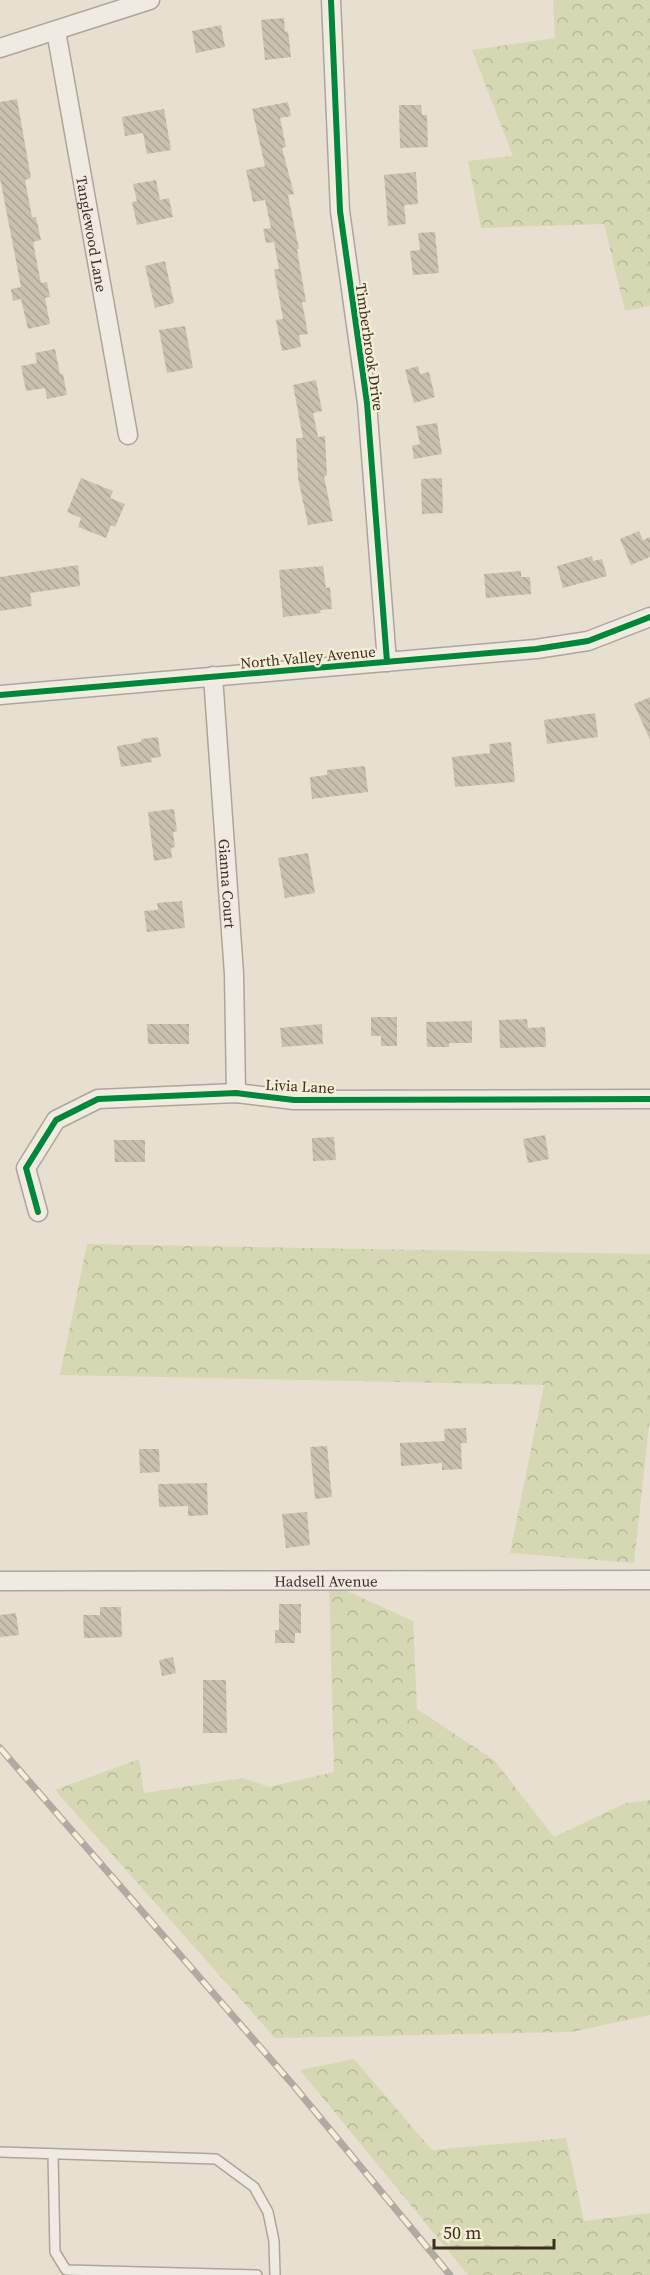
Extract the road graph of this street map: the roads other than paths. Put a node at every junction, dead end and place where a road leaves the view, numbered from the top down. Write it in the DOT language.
graph roads {
  1 [pos="150,0"];
  2 [pos="331,0"];
  3 [pos="56,31"];
  4 [pos="0,48"];
  5 [pos="128,435"];
  6 [pos="650,617"];
  7 [pos="387,662"];
  8 [pos="213,676"];
  9 [pos="0,695"];
  10 [pos="236,1093"];
  11 [pos="650,1099"];
  12 [pos="38,1212"];
  13 [pos="650,1580"];
  14 [pos="0,1581"];
  15 [pos="0,2152"];
  16 [pos="53,2154"];
  17 [pos="257,2275"];
  18 [pos="275,2275"];
  1 -- 3 [label="street"];
  2 -- 7 [label="street, Timberbrook Drive"];
  3 -- 4 [label="street"];
  3 -- 5 [label="street, Tanglewood Lane"];
  6 -- 7 [label="street, North Valley Avenue"];
  7 -- 8 [label="street, North Valley Avenue"];
  8 -- 9 [label="street, North Valley Avenue"];
  8 -- 10 [label="street, Gianna Court"];
  10 -- 11 [label="street, Livia Lane"];
  10 -- 12 [label="street, Livia Lane"];
  13 -- 14 [label="street, Hadsell Avenue"];
  15 -- 16 [label="lane"];
  16 -- 17 [label="lane"];
  16 -- 18 [label="lane"];
}
